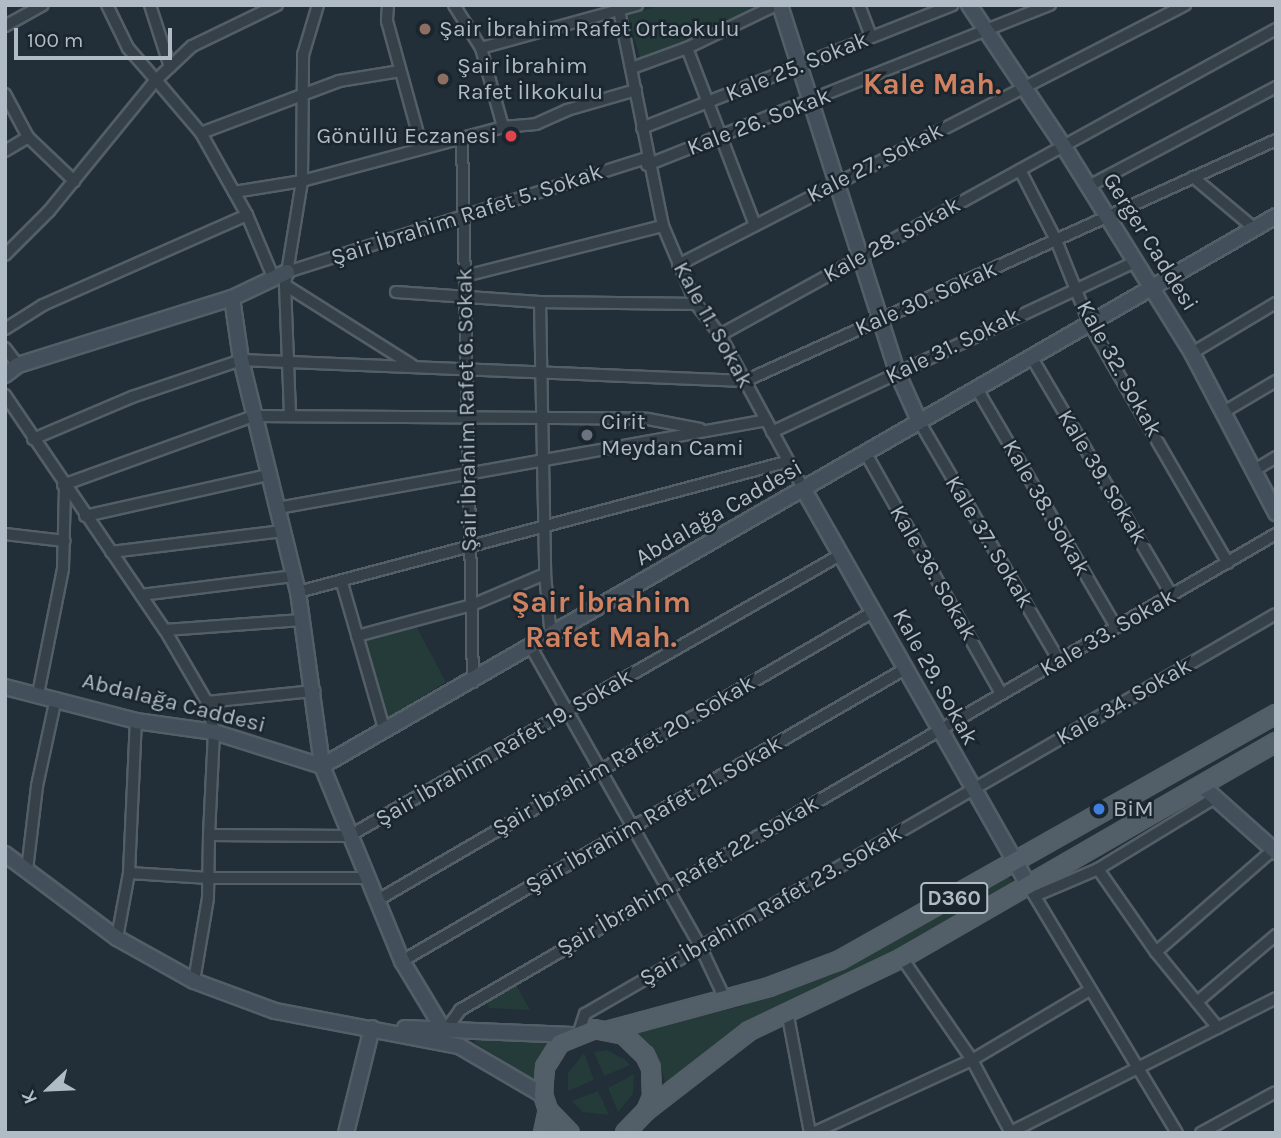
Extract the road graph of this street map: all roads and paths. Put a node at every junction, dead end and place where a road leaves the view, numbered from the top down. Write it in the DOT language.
graph roads {
  1 [pos="43,5"];
  2 [pos="107,5"];
  3 [pos="150,5"];
  4 [pos="276,5"];
  5 [pos="318,5"];
  6 [pos="388,5"];
  7 [pos="454,5"];
  8 [pos="637,5"];
  9 [pos="778,5"];
  10 [pos="859,5"];
  11 [pos="952,5"];
  12 [pos="969,5"];
  13 [pos="1050,5"];
  14 [pos="1185,5"];
  15 [pos="619,8"];
  16 [pos="5,26"];
  17 [pos="1276,29"];
  18 [pos="988,30"];
  19 [pos="872,37"];
  20 [pos="481,48"];
  21 [pos="687,48"];
  22 [pos="170,67"];
  23 [pos="800,67"];
  24 [pos="632,68"];
  25 [pos="400,71"];
  26 [pos="156,80"];
  27 [pos="1025,86"];
  28 [pos="1276,88"];
  29 [pos="636,90"];
  30 [pos="5,94"];
  31 [pos="300,98"];
  32 [pos="709,103"];
  33 [pos="813,103"];
  34 [pos="503,127"];
  35 [pos="642,128"];
  36 [pos="201,133"];
  37 [pos="28,137"];
  38 [pos="721,137"];
  39 [pos="462,138"];
  40 [pos="1276,140"];
  41 [pos="1064,147"];
  42 [pos="422,148"];
  43 [pos="5,151"];
  44 [pos="646,162"];
  45 [pos="1020,170"];
  46 [pos="1193,177"];
  47 [pos="74,181"];
  48 [pos="302,181"];
  49 [pos="839,182"];
  50 [pos="1088,186"];
  51 [pos="234,192"];
  52 [pos="247,215"];
  53 [pos="1276,216"];
  54 [pos="1106,217"];
  55 [pos="461,219"];
  56 [pos="755,225"];
  57 [pos="663,226"];
  58 [pos="1254,228"];
  59 [pos="1056,240"];
  60 [pos="5,255"];
  61 [pos="862,256"];
  62 [pos="1135,262"];
  63 [pos="678,265"];
  64 [pos="465,276"];
  65 [pos="282,278"];
  66 [pos="1075,288"];
  67 [pos="1150,288"];
  68 [pos="396,292"];
  69 [pos="465,296"];
  70 [pos="232,299"];
  71 [pos="540,302"];
  72 [pos="1276,303"];
  73 [pos="696,304"];
  74 [pos="881,320"];
  75 [pos="1090,325"];
  76 [pos="5,329"];
  77 [pos="720,335"];
  78 [pos="5,348"];
  79 [pos="1192,354"];
  80 [pos="1032,358"];
  81 [pos="241,360"];
  82 [pos="286,360"];
  83 [pos="18,365"];
  84 [pos="413,366"];
  85 [pos="468,368"];
  86 [pos="540,370"];
  87 [pos="898,374"];
  88 [pos="5,375"];
  89 [pos="745,381"];
  90 [pos="1276,381"];
  91 [pos="977,389"];
  92 [pos="5,395"];
  93 [pos="1222,412"];
  94 [pos="290,414"];
  95 [pos="254,416"];
  96 [pos="469,416"];
  97 [pos="541,419"];
  98 [pos="765,420"];
  99 [pos="919,421"];
  100 [pos="700,429"];
  101 [pos="772,432"];
  102 [pos="33,439"];
  103 [pos="865,452"];
  104 [pos="1276,457"];
  105 [pos="543,460"];
  106 [pos="786,462"];
  107 [pos="1253,471"];
  108 [pos="469,473"];
  109 [pos="268,475"];
  110 [pos="64,487"];
  111 [pos="804,491"];
  112 [pos="278,508"];
  113 [pos="1276,513"];
  114 [pos="85,516"];
  115 [pos="545,526"];
  116 [pos="283,531"];
  117 [pos="5,534"];
  118 [pos="1276,534"];
  119 [pos="65,541"];
  120 [pos="470,549"];
  121 [pos="111,552"];
  122 [pos="840,555"];
  123 [pos="1228,563"];
  124 [pos="545,574"];
  125 [pos="293,576"];
  126 [pos="342,583"];
  127 [pos="298,592"];
  128 [pos="141,595"];
  129 [pos="1172,596"];
  130 [pos="472,605"];
  131 [pos="873,612"];
  132 [pos="1276,614"];
  133 [pos="302,620"];
  134 [pos="1116,627"];
  135 [pos="165,631"];
  136 [pos="357,636"];
  137 [pos="552,637"];
  138 [pos="532,649"];
  139 [pos="1060,662"];
  140 [pos="905,669"];
  141 [pos="473,683"];
  142 [pos="5,687"];
  143 [pos="314,691"];
  144 [pos="1001,693"];
  145 [pos="38,694"];
  146 [pos="56,698"];
  147 [pos="207,702"];
  148 [pos="567,714"];
  149 [pos="1276,714"];
  150 [pos="136,721"];
  151 [pos="939,729"];
  152 [pos="214,732"];
  153 [pos="386,732"];
  154 [pos="1276,742"];
  155 [pos="322,766"];
  156 [pos="599,770"];
  157 [pos="1201,785"];
  158 [pos="973,790"];
  159 [pos="1215,798"];
  160 [pos="631,829"];
  161 [pos="209,835"];
  162 [pos="349,836"];
  163 [pos="1275,851"];
  164 [pos="5,854"];
  165 [pos="1013,865"];
  166 [pos="1098,869"];
  167 [pos="27,870"];
  168 [pos="129,873"];
  169 [pos="209,878"];
  170 [pos="365,878"];
  171 [pos="665,891"];
  172 [pos="1031,891"];
  173 [pos="376,901"];
  174 [pos="1276,935"];
  175 [pos="117,939"];
  176 [pos="700,946"];
  177 [pos="1156,952"];
  178 [pos="902,958"];
  179 [pos="402,961"];
  180 [pos="194,981"];
  181 [pos="1090,990"];
  182 [pos="1276,998"];
  183 [pos="725,999"];
  184 [pos="1197,1002"];
  185 [pos="787,1011"];
  186 [pos="372,1028"];
  187 [pos="1218,1028"];
  188 [pos="443,1029"];
  189 [pos="610,1030"];
  190 [pos="575,1033"];
  191 [pos="458,1046"];
  192 [pos="972,1060"];
  193 [pos="1136,1068"];
  194 [pos="1276,1093"];
  195 [pos="546,1103"];
  196 [pos="646,1111"];
  197 [pos="1010,1132"];
  198 [pos="346,1133"];
  199 [pos="543,1133"];
  200 [pos="570,1133"];
  201 [pos="625,1133"];
  202 [pos="812,1133"];
  203 [pos="1177,1133"];
  204 [pos="1201,1133"];
  1 -- 16 [label="street"];
  2 -- 26 [label="street"];
  3 -- 22 [label="street"];
  4 -- 22 [label="street"];
  5 -- 31 [label="street"];
  6 -- 25 [label="street"];
  7 -- 20 [label="street"];
  8 -- 15 [label="street"];
  9 -- 21 [label="street"];
  9 -- 23 [label="street"];
  10 -- 19 [label="street"];
  11 -- 19 [label="street, Kale 25. Sokak"];
  12 -- 18 [label="street, Gerger Caddesi"];
  13 -- 18 [label="street, Kale 26. Sokak"];
  14 -- 27 [label="street, Kale 27. Sokak"];
  15 -- 20 [label="street"];
  15 -- 24 [label="street, Kale 11. Sokak"];
  17 -- 41 [label="street, Kale 28. Sokak"];
  18 -- 27 [label="street, Gerger Caddesi"];
  18 -- 33 [label="street, Kale 26. Sokak"];
  19 -- 23 [label="street, Kale 25. Sokak"];
  20 -- 34 [label="street"];
  21 -- 24 [label="street"];
  21 -- 32 [label="street"];
  22 -- 26 [label="street"];
  23 -- 32 [label="street, Kale 25. Sokak"];
  23 -- 33 [label="street"];
  24 -- 29 [label="street, Kale 11. Sokak"];
  25 -- 31 [label="street"];
  25 -- 42 [label="street"];
  26 -- 36 [label="street"];
  26 -- 47 [label="street"];
  27 -- 41 [label="street, Gerger Caddesi"];
  27 -- 49 [label="street, Kale 27. Sokak"];
  28 -- 50 [label="street"];
  29 -- 34 [label="street"];
  29 -- 35 [label="street, Kale 11. Sokak"];
  30 -- 37 [label="street"];
  31 -- 36 [label="street"];
  31 -- 48 [label="street"];
  32 -- 35 [label="street, Kale 25. Sokak"];
  32 -- 38 [label="street"];
  33 -- 38 [label="street, Kale 26. Sokak"];
  33 -- 49 [label="street"];
  34 -- 39 [label="street"];
  35 -- 44 [label="street, Kale 11. Sokak"];
  36 -- 51 [label="street"];
  37 -- 43 [label="street"];
  37 -- 47 [label="street"];
  38 -- 44 [label="street, Kale 26. Sokak"];
  38 -- 56 [label="street"];
  39 -- 42 [label="street"];
  39 -- 55 [label="street, Şair İbrahim Rafet 6. Sokak"];
  40 -- 46 [label="street, Kale 30. Sokak"];
  41 -- 45 [label="street, Kale 28. Sokak"];
  41 -- 50 [label="street, Gerger Caddesi"];
  42 -- 48 [label="street"];
  44 -- 55 [label="street, Şair İbrahim Rafet 5. Sokak"];
  44 -- 57 [label="street, Kale 11. Sokak"];
  45 -- 59 [label="street, Kale 32. Sokak"];
  45 -- 61 [label="street, Kale 28. Sokak"];
  46 -- 54 [label="street, Kale 30. Sokak"];
  46 -- 58 [label="street"];
  47 -- 60 [label="street"];
  48 -- 51 [label="street"];
  48 -- 65 [label="street"];
  49 -- 56 [label="street, Kale 27. Sokak"];
  49 -- 61 [label="street"];
  50 -- 54 [label="street, Gerger Caddesi"];
  51 -- 52 [label="street"];
  52 -- 65 [label="street"];
  52 -- 76 [label="street"];
  53 -- 58 [label="street, Abdalağa Caddesi"];
  54 -- 59 [label="street, Kale 30. Sokak"];
  54 -- 62 [label="street, Gerger Caddesi"];
  55 -- 64 [label="street, Şair İbrahim Rafet 6. Sokak"];
  55 -- 65 [label="street, Şair İbrahim Rafet 5. Sokak"];
  56 -- 63 [label="street, Kale 27. Sokak"];
  57 -- 63 [label="street, Kale 11. Sokak"];
  57 -- 64 [label="street"];
  58 -- 67 [label="street, Abdalağa Caddesi"];
  59 -- 66 [label="street, Kale 32. Sokak"];
  59 -- 74 [label="street, Kale 30. Sokak"];
  61 -- 74 [label="street"];
  61 -- 77 [label="street, Kale 28. Sokak"];
  62 -- 66 [label="street, Kale 31. Sokak"];
  62 -- 67 [label="street, Gerger Caddesi"];
  63 -- 73 [label="street, Kale 11. Sokak"];
  64 -- 69 [label="street, Şair İbrahim Rafet 6. Sokak"];
  65 -- 70 [label="street"];
  65 -- 82 [label="street"];
  65 -- 84 [label="street"];
  66 -- 75 [label="street, Kale 32. Sokak"];
  66 -- 87 [label="street, Kale 31. Sokak"];
  67 -- 75 [label="street, Abdalağa Caddesi"];
  67 -- 79 [label="street, Gerger Caddesi"];
  68 -- 69 [label="street"];
  69 -- 71 [label="street"];
  69 -- 85 [label="street, Şair İbrahim Rafet 6. Sokak"];
  70 -- 81 [label="street"];
  70 -- 83 [label="street"];
  71 -- 73 [label="street"];
  71 -- 86 [label="street"];
  72 -- 79 [label="street"];
  73 -- 77 [label="street, Kale 11. Sokak"];
  74 -- 87 [label="street"];
  74 -- 89 [label="street, Kale 30. Sokak"];
  75 -- 80 [label="street, Abdalağa Caddesi"];
  75 -- 123 [label="street, Kale 32. Sokak"];
  77 -- 89 [label="street, Kale 11. Sokak"];
  78 -- 83 [label="street"];
  79 -- 93 [label="street, Gerger Caddesi"];
  80 -- 91 [label="street, Abdalağa Caddesi"];
  80 -- 129 [label="street, Kale 39. Sokak"];
  81 -- 82 [label="street"];
  81 -- 95 [label="street"];
  81 -- 102 [label="street"];
  82 -- 84 [label="street"];
  82 -- 94 [label="street"];
  83 -- 88 [label="street"];
  84 -- 85 [label="street"];
  85 -- 86 [label="street"];
  85 -- 96 [label="street, Şair İbrahim Rafet 6. Sokak"];
  86 -- 89 [label="street"];
  86 -- 97 [label="street"];
  87 -- 99 [label="street"];
  87 -- 101 [label="street, Kale 31. Sokak"];
  89 -- 98 [label="street, Kale 11. Sokak"];
  90 -- 93 [label="street"];
  91 -- 99 [label="street, Abdalağa Caddesi"];
  91 -- 134 [label="street, Kale 38. Sokak"];
  92 -- 102 [label="street"];
  93 -- 107 [label="street, Gerger Caddesi"];
  94 -- 95 [label="street"];
  94 -- 96 [label="street"];
  95 -- 109 [label="street"];
  95 -- 110 [label="street"];
  96 -- 97 [label="street"];
  96 -- 108 [label="street, Şair İbrahim Rafet 6. Sokak"];
  97 -- 100 [label="street"];
  97 -- 105 [label="street"];
  98 -- 100 [label="street"];
  98 -- 101 [label="street, Kale 11. Sokak"];
  99 -- 103 [label="street, Abdalağa Caddesi"];
  99 -- 139 [label="street, Kale 37. Sokak"];
  100 -- 105 [label="street"];
  101 -- 106 [label="street, Kale 11. Sokak"];
  102 -- 110 [label="street"];
  103 -- 111 [label="street, Abdalağa Caddesi"];
  103 -- 144 [label="street, Kale 36. Sokak"];
  104 -- 107 [label="street"];
  105 -- 108 [label="street"];
  105 -- 115 [label="street"];
  106 -- 111 [label="street, Kale 11. Sokak"];
  106 -- 115 [label="street"];
  107 -- 113 [label="street, Gerger Caddesi"];
  108 -- 112 [label="street"];
  108 -- 120 [label="street, Şair İbrahim Rafet 6. Sokak"];
  109 -- 112 [label="street"];
  109 -- 114 [label="street"];
  110 -- 114 [label="street"];
  110 -- 119 [label="street"];
  111 -- 122 [label="street, Kale 29. Sokak"];
  111 -- 137 [label="street, Abdalağa Caddesi"];
  112 -- 116 [label="street"];
  114 -- 121 [label="street"];
  115 -- 120 [label="street"];
  115 -- 124 [label="street"];
  116 -- 121 [label="street"];
  116 -- 125 [label="street"];
  117 -- 119 [label="street"];
  118 -- 123 [label="street, Kale 33. Sokak"];
  119 -- 145 [label="street"];
  120 -- 126 [label="street"];
  120 -- 130 [label="street, Şair İbrahim Rafet 6. Sokak"];
  121 -- 128 [label="street"];
  122 -- 131 [label="street, Kale 29. Sokak"];
  122 -- 148 [label="street, Şair İbrahim Rafet 19. Sokak"];
  123 -- 129 [label="street, Kale 33. Sokak"];
  124 -- 130 [label="street"];
  124 -- 137 [label="street"];
  125 -- 127 [label="street"];
  125 -- 128 [label="street"];
  126 -- 127 [label="street"];
  126 -- 136 [label="street"];
  127 -- 133 [label="street"];
  128 -- 135 [label="street"];
  129 -- 134 [label="street, Kale 33. Sokak"];
  130 -- 136 [label="street"];
  130 -- 141 [label="street, Şair İbrahim Rafet 6. Sokak"];
  131 -- 140 [label="street, Kale 29. Sokak"];
  131 -- 156 [label="street, Şair İbrahim Rafet 20. Sokak"];
  132 -- 158 [label="street, Kale 34. Sokak"];
  133 -- 135 [label="street"];
  133 -- 143 [label="street"];
  134 -- 139 [label="street, Kale 33. Sokak"];
  135 -- 147 [label="street"];
  136 -- 153 [label="street"];
  137 -- 138 [label="street, Abdalağa Caddesi"];
  138 -- 141 [label="street, Abdalağa Caddesi"];
  138 -- 148 [label="street"];
  139 -- 144 [label="street, Kale 33. Sokak"];
  140 -- 151 [label="street, Kale 29. Sokak"];
  140 -- 160 [label="street, Şair İbrahim Rafet 21. Sokak"];
  141 -- 153 [label="street, Abdalağa Caddesi"];
  142 -- 145 [label="street, Abdalağa Caddesi"];
  143 -- 147 [label="street"];
  143 -- 155 [label="street"];
  144 -- 151 [label="street, Kale 33. Sokak"];
  145 -- 146 [label="street, Abdalağa Caddesi"];
  146 -- 150 [label="street, Abdalağa Caddesi"];
  146 -- 167 [label="street"];
  147 -- 152 [label="street"];
  148 -- 156 [label="street"];
  148 -- 162 [label="street, Şair İbrahim Rafet 19. Sokak"];
  149 -- 165 [label="main road, D360"];
  150 -- 152 [label="street, Abdalağa Caddesi"];
  150 -- 168 [label="street"];
  151 -- 158 [label="street, Kale 29. Sokak"];
  151 -- 171 [label="street, Şair İbrahim Rafet 22. Sokak"];
  152 -- 155 [label="street, Abdalağa Caddesi"];
  152 -- 161 [label="street"];
  153 -- 155 [label="street, Abdalağa Caddesi"];
  154 -- 157 [label="main road, D360"];
  155 -- 162 [label="street"];
  156 -- 160 [label="street"];
  156 -- 173 [label="street, Şair İbrahim Rafet 20. Sokak"];
  157 -- 159 [label="street"];
  157 -- 172 [label="main road, D360"];
  158 -- 165 [label="street, Kale 29. Sokak"];
  158 -- 176 [label="street, Şair İbrahim Rafet 23. Sokak"];
  159 -- 163 [label="street"];
  159 -- 166 [label="street"];
  160 -- 171 [label="street"];
  160 -- 179 [label="street, Şair İbrahim Rafet 21. Sokak"];
  161 -- 162 [label="street"];
  161 -- 169 [label="street"];
  162 -- 170 [label="street"];
  163 -- 177 [label="street"];
  164 -- 167 [label="street"];
  165 -- 172 [label="street, Kale 29. Sokak"];
  165 -- 183 [label="main road, D360"];
  166 -- 172 [label="street"];
  166 -- 177 [label="street"];
  167 -- 175 [label="street"];
  168 -- 169 [label="street"];
  168 -- 175 [label="street"];
  169 -- 170 [label="street"];
  169 -- 180 [label="street"];
  170 -- 173 [label="street"];
  171 -- 176 [label="street"];
  171 -- 188 [label="street, Şair İbrahim Rafet 22. Sokak"];
  172 -- 178 [label="main road, D360"];
  172 -- 181 [label="street"];
  173 -- 179 [label="street"];
  174 -- 184 [label="street"];
  175 -- 180 [label="street"];
  176 -- 183 [label="street"];
  176 -- 190 [label="street, Şair İbrahim Rafet 23. Sokak"];
  177 -- 184 [label="street"];
  178 -- 185 [label="main road, D360"];
  178 -- 192 [label="street"];
  179 -- 188 [label="street"];
  180 -- 186 [label="street"];
  181 -- 192 [label="street"];
  181 -- 193 [label="street"];
  182 -- 187 [label="street"];
  183 -- 189 [label="main road, D360"];
  184 -- 187 [label="street"];
  185 -- 196 [label="main road, D360"];
  185 -- 202 [label="street"];
  186 -- 188 [label="street"];
  186 -- 191 [label="street"];
  186 -- 198 [label="street"];
  187 -- 193 [label="street"];
  188 -- 190 [label="street"];
  188 -- 191 [label="street"];
  189 -- 190 [label="main road"];
  189 -- 196 [label="main road"];
  190 -- 195 [label="main road"];
  191 -- 195 [label="street"];
  192 -- 197 [label="street"];
  192 -- 202 [label="street"];
  193 -- 197 [label="street"];
  193 -- 203 [label="street"];
  194 -- 204 [label="street"];
  195 -- 199 [label="main road"];
  195 -- 200 [label="main road"];
  196 -- 201 [label="main road"];
}
